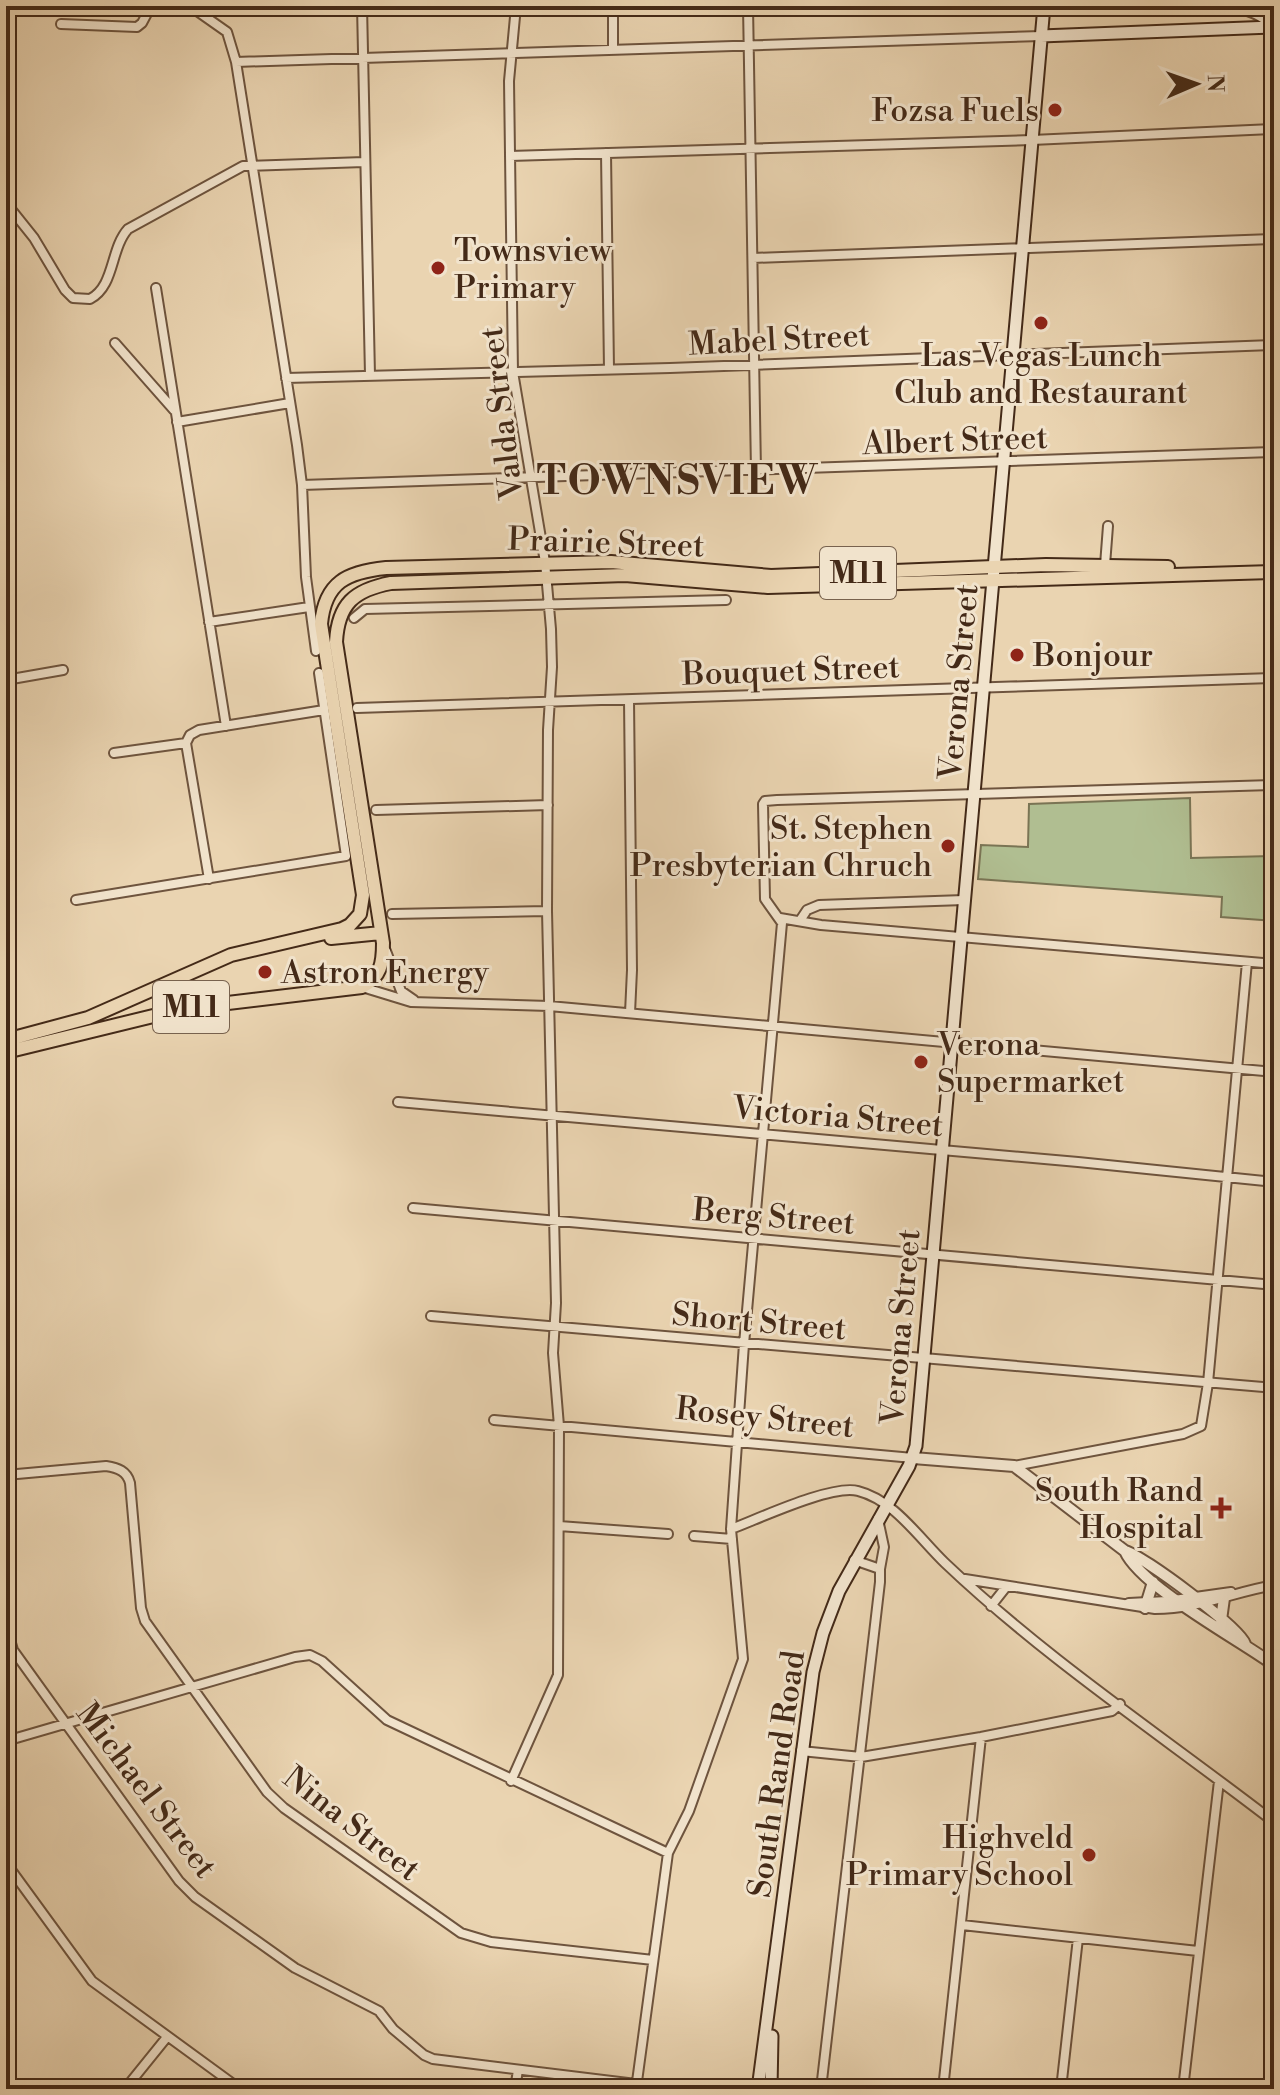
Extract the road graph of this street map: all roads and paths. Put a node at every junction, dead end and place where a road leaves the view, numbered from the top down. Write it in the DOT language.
graph roads {
  1 [pos="151,6"];
  2 [pos="190,6"];
  3 [pos="362,6"];
  4 [pos="516,6"];
  5 [pos="613,6"];
  6 [pos="748,6"];
  7 [pos="1044,6"];
  8 [pos="1228,6"];
  9 [pos="1246,10"];
  10 [pos="1274,14"];
  11 [pos="61,24"];
  12 [pos="1274,27"];
  13 [pos="1041,36"];
  14 [pos="749,46"];
  15 [pos="613,50"];
  16 [pos="510,53"];
  17 [pos="363,59"];
  18 [pos="236,62"];
  19 [pos="1274,129"];
  20 [pos="1032,140"];
  21 [pos="750,148"];
  22 [pos="606,153"];
  23 [pos="510,156"];
  24 [pos="364,162"];
  25 [pos="252,164"];
  26 [pos="6,203"];
  27 [pos="1274,239"];
  28 [pos="1023,246"];
  29 [pos="753,258"];
  30 [pos="156,288"];
  31 [pos="115,343"];
  32 [pos="1274,345"];
  33 [pos="1013,355"];
  34 [pos="755,364"];
  35 [pos="609,369"];
  36 [pos="513,372"];
  37 [pos="370,375"];
  38 [pos="286,378"];
  39 [pos="290,403"];
  40 [pos="174,410"];
  41 [pos="177,422"];
  42 [pos="1274,452"];
  43 [pos="1004,462"];
  44 [pos="756,471"];
  45 [pos="531,477"];
  46 [pos="302,485"];
  47 [pos="1108,526"];
  48 [pos="545,562"];
  49 [pos="1105,565"];
  50 [pos="1274,565"];
  51 [pos="1274,572"];
  52 [pos="994,573"];
  53 [pos="547,578"];
  54 [pos="726,600"];
  55 [pos="550,604"];
  56 [pos="309,607"];
  57 [pos="354,618"];
  58 [pos="209,622"];
  59 [pos="316,651"];
  60 [pos="63,670"];
  61 [pos="319,673"];
  62 [pos="1274,678"];
  63 [pos="6,680"];
  64 [pos="984,687"];
  65 [pos="629,700"];
  66 [pos="550,702"];
  67 [pos="357,708"];
  68 [pos="324,710"];
  69 [pos="226,726"];
  70 [pos="186,743"];
  71 [pos="114,753"];
  72 [pos="1274,785"];
  73 [pos="974,795"];
  74 [pos="548,805"];
  75 [pos="376,810"];
  76 [pos="209,879"];
  77 [pos="76,900"];
  78 [pos="964,900"];
  79 [pos="547,911"];
  80 [pos="392,914"];
  81 [pos="801,919"];
  82 [pos="781,920"];
  83 [pos="308,936"];
  84 [pos="961,936"];
  85 [pos="382,938"];
  86 [pos="1247,962"];
  87 [pos="1274,964"];
  88 [pos="362,987"];
  89 [pos="418,1002"];
  90 [pos="549,1006"];
  91 [pos="630,1013"];
  92 [pos="774,1027"];
  93 [pos="6,1040"];
  94 [pos="952,1043"];
  95 [pos="6,1052"];
  96 [pos="1238,1069"];
  97 [pos="1274,1072"];
  98 [pos="398,1102"];
  99 [pos="552,1116"];
  100 [pos="765,1134"];
  101 [pos="943,1150"];
  102 [pos="1227,1178"];
  103 [pos="1274,1182"];
  104 [pos="413,1208"];
  105 [pos="553,1220"];
  106 [pos="755,1239"];
  107 [pos="933,1254"];
  108 [pos="1217,1280"];
  109 [pos="1274,1285"];
  110 [pos="431,1316"];
  111 [pos="555,1327"];
  112 [pos="744,1344"];
  113 [pos="924,1359"];
  114 [pos="1208,1383"];
  115 [pos="1274,1388"];
  116 [pos="494,1420"];
  117 [pos="559,1426"];
  118 [pos="738,1441"];
  119 [pos="913,1458"];
  120 [pos="1014,1466"];
  121 [pos="6,1475"];
  122 [pos="887,1504"];
  123 [pos="878,1518"];
  124 [pos="559,1526"];
  125 [pos="731,1529"];
  126 [pos="668,1534"];
  127 [pos="694,1536"];
  128 [pos="732,1539"];
  129 [pos="1125,1551"];
  130 [pos="854,1560"];
  131 [pos="880,1569"];
  132 [pos="962,1578"];
  133 [pos="1153,1582"];
  134 [pos="1274,1585"];
  135 [pos="1006,1587"];
  136 [pos="1235,1593"];
  137 [pos="1224,1598"];
  138 [pos="1177,1599"];
  139 [pos="1198,1600"];
  140 [pos="1146,1605"];
  141 [pos="991,1606"];
  142 [pos="1187,1607"];
  143 [pos="1221,1618"];
  144 [pos="6,1626"];
  145 [pos="1221,1632"];
  146 [pos="1245,1644"];
  147 [pos="1274,1665"];
  148 [pos="192,1687"];
  149 [pos="1120,1704"];
  150 [pos="67,1724"];
  151 [pos="981,1737"];
  152 [pos="6,1741"];
  153 [pos="801,1751"];
  154 [pos="861,1757"];
  155 [pos="511,1781"];
  156 [pos="1219,1781"];
  157 [pos="1274,1822"];
  158 [pos="668,1853"];
  159 [pos="6,1863"];
  160 [pos="962,1925"];
  161 [pos="1078,1938"];
  162 [pos="1198,1951"];
  163 [pos="653,1960"];
  164 [pos="774,1976"];
  165 [pos="167,2037"];
  166 [pos="518,2070"];
  167 [pos="636,2087"];
  168 [pos="125,2089"];
  169 [pos="240,2089"];
  170 [pos="515,2089"];
  171 [pos="677,2089"];
  172 [pos="758,2089"];
  173 [pos="771,2089"];
  174 [pos="821,2089"];
  175 [pos="943,2089"];
  176 [pos="1061,2089"];
  177 [pos="1183,2089"];
  1 -- 11 [label="street"];
  2 -- 18 [label="street"];
  3 -- 17 [label="street"];
  4 -- 16 [label="street, Valda Street"];
  5 -- 15 [label="street"];
  6 -- 14 [label="street"];
  7 -- 13 [label="main road, Verona Street"];
  8 -- 9 [label="street"];
  9 -- 10 [label="street"];
  9 -- 12 [label="street"];
  12 -- 13 [label="main road"];
  13 -- 14 [label="street"];
  13 -- 20 [label="main road, Verona Street"];
  14 -- 15 [label="street"];
  14 -- 21 [label="street"];
  15 -- 16 [label="street"];
  16 -- 17 [label="street"];
  16 -- 23 [label="street, Valda Street"];
  17 -- 18 [label="street"];
  17 -- 24 [label="street"];
  18 -- 25 [label="street"];
  19 -- 20 [label="street"];
  20 -- 21 [label="street"];
  20 -- 28 [label="main road, Verona Street"];
  21 -- 22 [label="street"];
  21 -- 29 [label="street"];
  22 -- 23 [label="street"];
  22 -- 35 [label="street"];
  23 -- 36 [label="street, Valda Street"];
  24 -- 25 [label="street"];
  24 -- 37 [label="street"];
  25 -- 26 [label="street"];
  25 -- 38 [label="street"];
  27 -- 28 [label="street"];
  28 -- 29 [label="street"];
  28 -- 33 [label="main road, Verona Street"];
  29 -- 34 [label="street"];
  30 -- 40 [label="street"];
  31 -- 40 [label="street"];
  32 -- 33 [label="street, Mabel Street"];
  33 -- 34 [label="street, Mabel Street"];
  33 -- 43 [label="main road, Verona Street"];
  34 -- 35 [label="street, Mabel Street"];
  34 -- 44 [label="street"];
  35 -- 36 [label="street, Mabel Street"];
  36 -- 37 [label="street, Mabel Street"];
  36 -- 45 [label="street, Valda Street"];
  37 -- 38 [label="street, Mabel Street"];
  38 -- 39 [label="street"];
  39 -- 41 [label="street"];
  39 -- 46 [label="street"];
  40 -- 41 [label="street"];
  41 -- 58 [label="street"];
  42 -- 43 [label="street, Albert Street"];
  43 -- 44 [label="street, Albert Street"];
  43 -- 52 [label="main road, Verona Street"];
  44 -- 45 [label="street, Albert Street"];
  45 -- 46 [label="street, Albert Street"];
  45 -- 48 [label="street, Valda Street"];
  46 -- 56 [label="street"];
  47 -- 49 [label="street"];
  48 -- 52 [label="main road, Prairie Street / M11"];
  48 -- 53 [label="street, Valda Street"];
  48 -- 83 [label="main road, Prairie Street / M11"];
  49 -- 50 [label="main road, Prairie Street / M11"];
  49 -- 52 [label="main road, Prairie Street / M11"];
  51 -- 52 [label="main road, Prairie Street / M11"];
  52 -- 53 [label="main road, Prairie Street / M11"];
  52 -- 64 [label="main road, Verona Street"];
  53 -- 55 [label="street, Valda Street"];
  53 -- 85 [label="main road, Prairie Street / M11"];
  54 -- 55 [label="street"];
  55 -- 57 [label="street"];
  55 -- 66 [label="street, Valda Street"];
  56 -- 58 [label="street"];
  56 -- 59 [label="street"];
  58 -- 69 [label="street"];
  60 -- 63 [label="street"];
  61 -- 68 [label="street"];
  62 -- 64 [label="street, Bouquet Street"];
  64 -- 65 [label="street, Bouquet Street"];
  64 -- 73 [label="main road, Verona Street"];
  65 -- 66 [label="street, Bouquet Street"];
  65 -- 91 [label="street"];
  66 -- 67 [label="street, Bouquet Street"];
  66 -- 74 [label="street, Valda Street"];
  68 -- 69 [label="street"];
  68 -- 76 [label="street"];
  69 -- 70 [label="street"];
  70 -- 71 [label="street"];
  70 -- 76 [label="street"];
  72 -- 73 [label="street"];
  73 -- 78 [label="main road, Verona Street"];
  73 -- 82 [label="street"];
  74 -- 75 [label="street"];
  74 -- 79 [label="street, Valda Street"];
  76 -- 77 [label="street"];
  78 -- 81 [label="street"];
  78 -- 84 [label="main road, Verona Street"];
  79 -- 80 [label="street"];
  79 -- 90 [label="street, Valda Street"];
  81 -- 82 [label="street"];
  81 -- 84 [label="street"];
  82 -- 92 [label="street"];
  83 -- 85 [label="main road"];
  83 -- 93 [label="main road, M11"];
  84 -- 86 [label="street"];
  84 -- 94 [label="main road, Verona Street"];
  85 -- 88 [label="main road, Prairie Street / M11"];
  85 -- 89 [label="street"];
  86 -- 87 [label="street"];
  86 -- 96 [label="street"];
  88 -- 89 [label="street"];
  88 -- 95 [label="main road, M11"];
  89 -- 90 [label="street"];
  90 -- 91 [label="street"];
  90 -- 99 [label="street, Valda Street"];
  91 -- 92 [label="street"];
  92 -- 94 [label="street"];
  92 -- 100 [label="street"];
  94 -- 96 [label="street"];
  94 -- 101 [label="main road, Verona Street"];
  96 -- 97 [label="street"];
  96 -- 102 [label="street"];
  98 -- 99 [label="street, Victoria Street"];
  99 -- 100 [label="street, Victoria Street"];
  99 -- 105 [label="street, Valda Street"];
  100 -- 101 [label="street, Victoria Street"];
  100 -- 106 [label="street"];
  101 -- 102 [label="street, Victoria Street"];
  101 -- 107 [label="main road, Verona Street"];
  102 -- 103 [label="street, Victoria Street"];
  102 -- 108 [label="street"];
  104 -- 105 [label="street, Berg Street"];
  105 -- 106 [label="street, Berg Street"];
  105 -- 111 [label="street, Valda Street"];
  106 -- 107 [label="street, Berg Street"];
  106 -- 112 [label="street"];
  107 -- 108 [label="street, Berg Street"];
  107 -- 113 [label="main road, Verona Street"];
  108 -- 109 [label="street, Berg Street"];
  108 -- 114 [label="street"];
  110 -- 111 [label="street, Short Street"];
  111 -- 112 [label="street, Short Street"];
  111 -- 117 [label="street, Valda Street"];
  112 -- 113 [label="street, Short Street"];
  112 -- 118 [label="street"];
  113 -- 114 [label="street, Short Street"];
  113 -- 119 [label="main road, Verona Street"];
  114 -- 115 [label="street, Short Street"];
  114 -- 120 [label="street, Rosey Street"];
  116 -- 117 [label="street, Rosey Street"];
  117 -- 118 [label="street, Rosey Street"];
  117 -- 124 [label="street, Valda Street"];
  118 -- 119 [label="street, Rosey Street"];
  118 -- 125 [label="street"];
  119 -- 120 [label="street, Rosey Street"];
  119 -- 122 [label="main road, South Rand Road"];
  120 -- 129 [label="street"];
  121 -- 148 [label="street, Nina Street"];
  122 -- 123 [label="main road, South Rand Road"];
  122 -- 125 [label="street"];
  122 -- 132 [label="street"];
  123 -- 130 [label="main road, South Rand Road"];
  123 -- 131 [label="street"];
  124 -- 126 [label="street"];
  124 -- 155 [label="street, Valda Street"];
  125 -- 128 [label="street"];
  127 -- 128 [label="street"];
  128 -- 158 [label="street"];
  129 -- 133 [label="street"];
  129 -- 139 [label="street"];
  130 -- 131 [label="street"];
  130 -- 153 [label="main road, South Rand Road"];
  131 -- 154 [label="street"];
  132 -- 135 [label="street"];
  132 -- 141 [label="street"];
  133 -- 138 [label="street"];
  133 -- 140 [label="street"];
  134 -- 136 [label="street"];
  135 -- 140 [label="street"];
  135 -- 141 [label="street"];
  136 -- 137 [label="street"];
  136 -- 139 [label="street"];
  137 -- 139 [label="street"];
  137 -- 143 [label="street"];
  138 -- 139 [label="street"];
  138 -- 140 [label="street"];
  138 -- 142 [label="street"];
  139 -- 142 [label="street"];
  139 -- 143 [label="street"];
  140 -- 142 [label="street"];
  141 -- 149 [label="street"];
  142 -- 145 [label="street"];
  143 -- 145 [label="street"];
  143 -- 146 [label="street"];
  144 -- 150 [label="street, Michael Street"];
  145 -- 146 [label="street"];
  146 -- 147 [label="street"];
  148 -- 150 [label="street"];
  148 -- 155 [label="street"];
  148 -- 163 [label="street, Nina Street"];
  149 -- 151 [label="street"];
  149 -- 156 [label="street"];
  150 -- 152 [label="street"];
  150 -- 166 [label="street, Michael Street"];
  151 -- 154 [label="street"];
  151 -- 160 [label="street"];
  153 -- 154 [label="street"];
  153 -- 164 [label="main road, South Rand Road"];
  154 -- 174 [label="street"];
  155 -- 158 [label="street"];
  156 -- 157 [label="street"];
  156 -- 162 [label="street"];
  158 -- 163 [label="street"];
  159 -- 165 [label="street"];
  160 -- 161 [label="street"];
  160 -- 175 [label="street"];
  161 -- 162 [label="street"];
  161 -- 176 [label="street"];
  162 -- 177 [label="street"];
  163 -- 167 [label="street"];
  164 -- 172 [label="main road, South Rand Road"];
  164 -- 173 [label="main road, South Rand Road"];
  165 -- 168 [label="street"];
  165 -- 169 [label="street"];
  166 -- 167 [label="street, Michael Street"];
  166 -- 170 [label="street"];
  167 -- 171 [label="street, Michael Street"];
}
